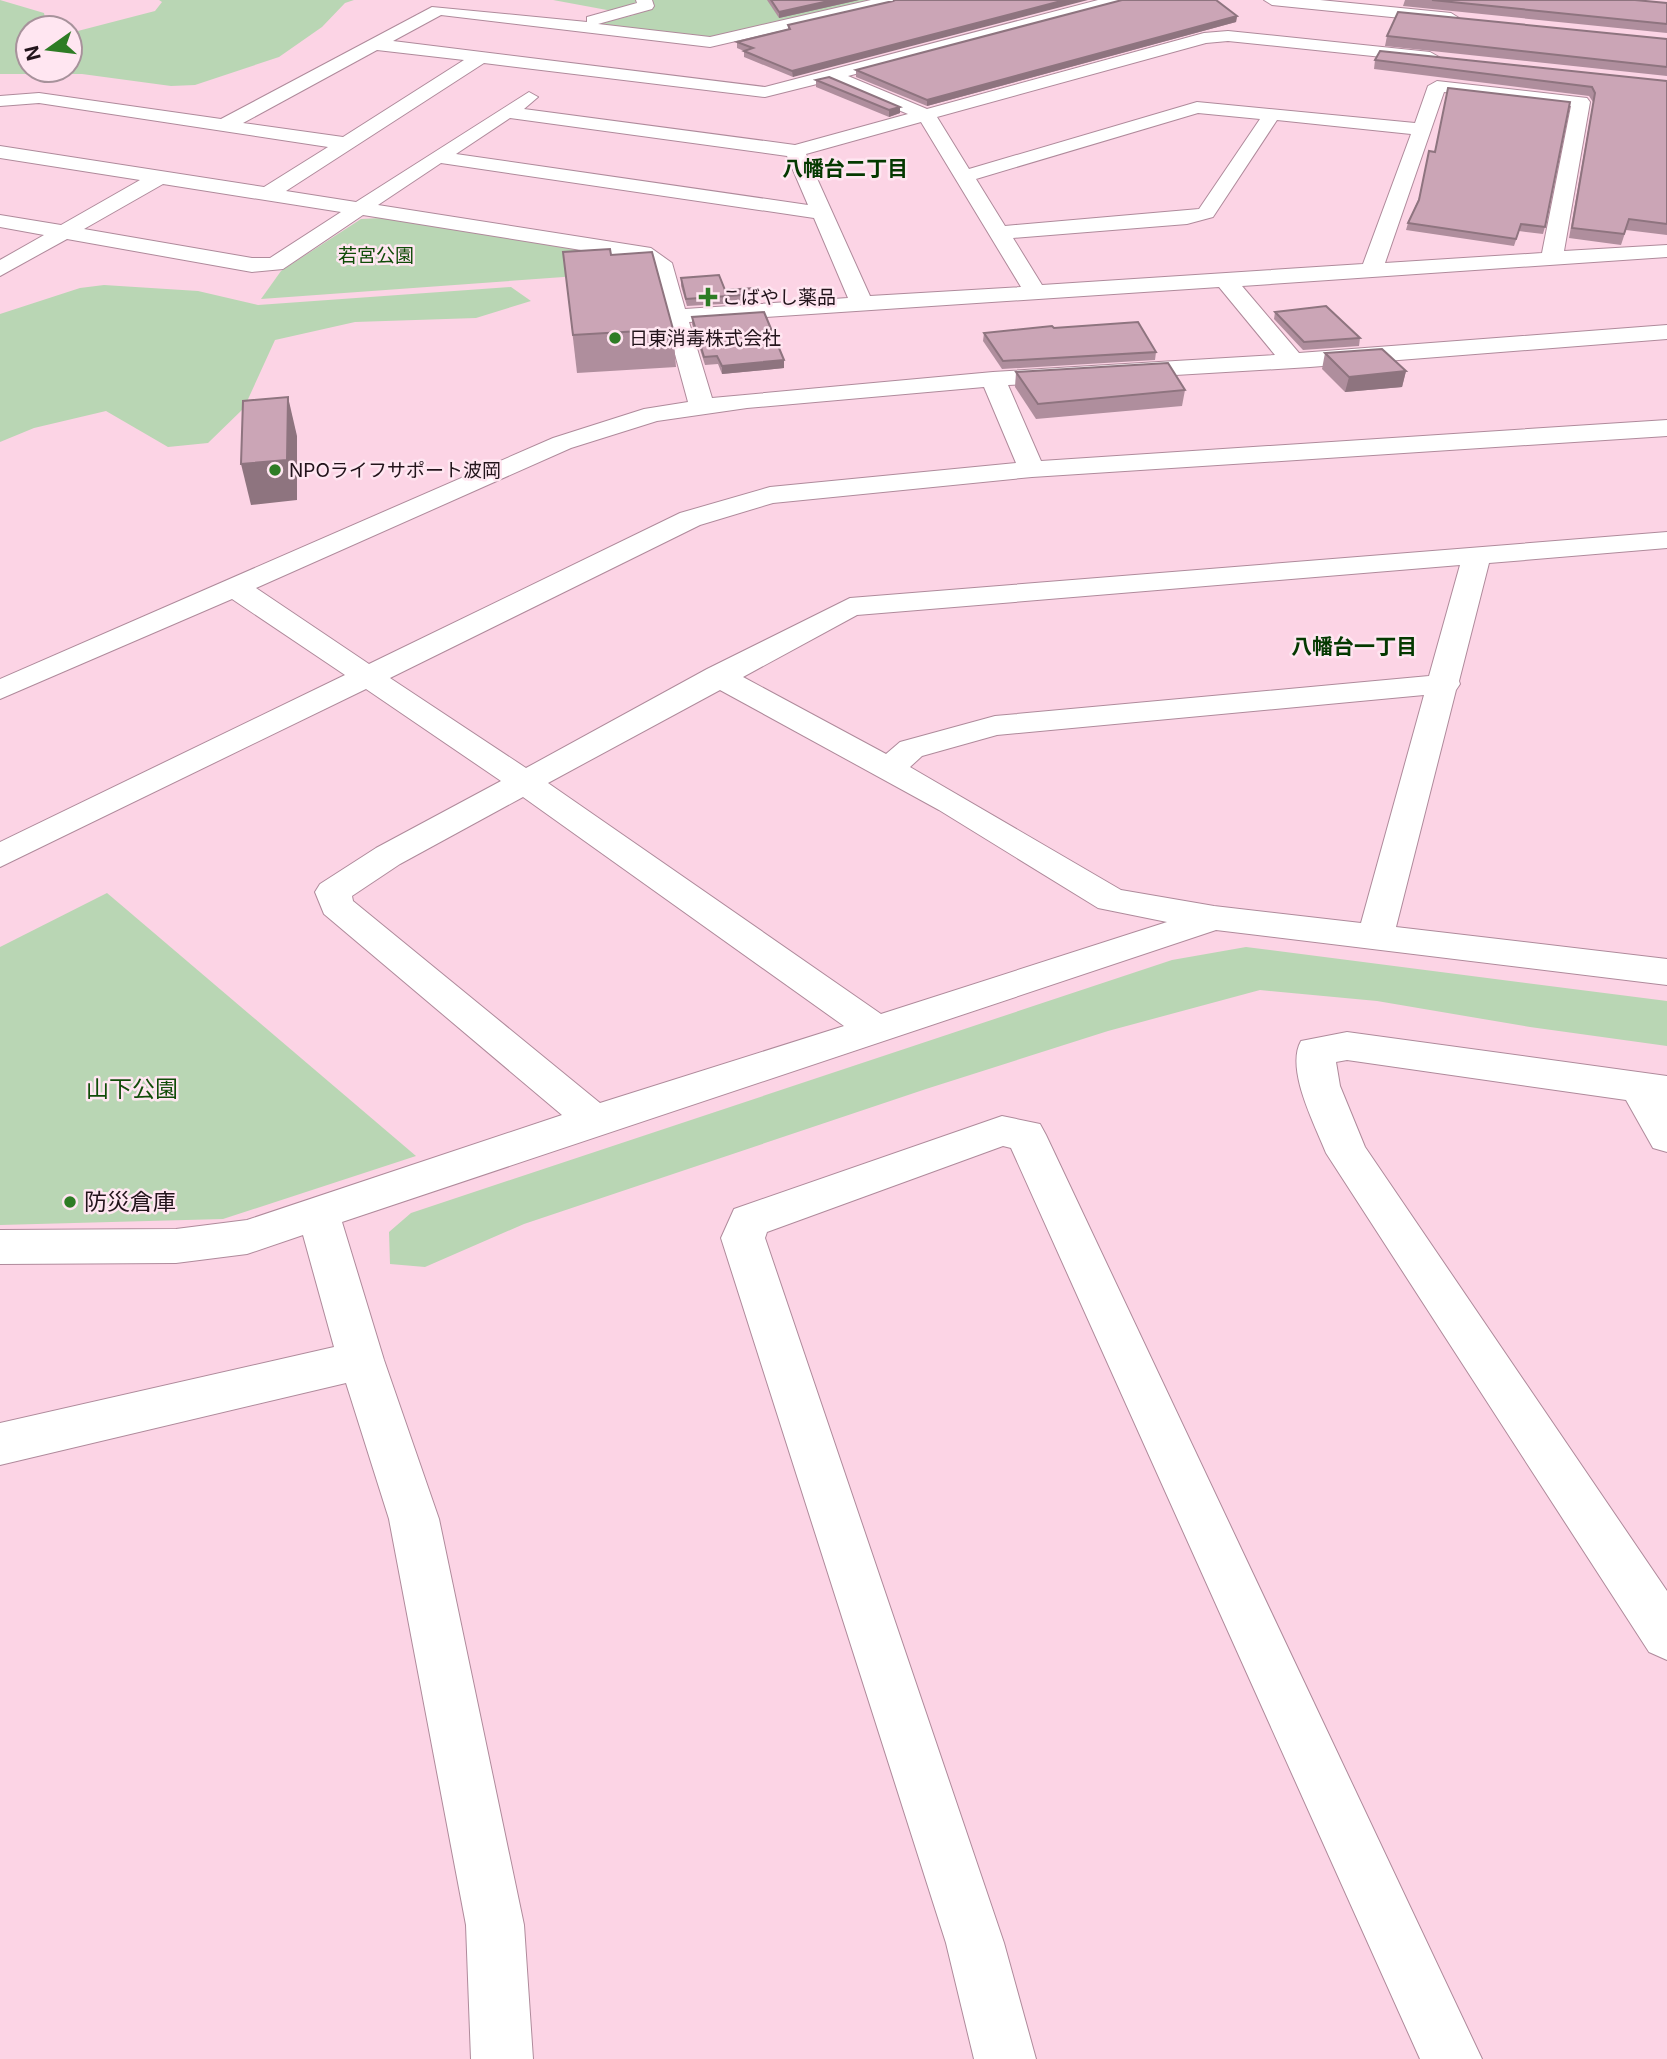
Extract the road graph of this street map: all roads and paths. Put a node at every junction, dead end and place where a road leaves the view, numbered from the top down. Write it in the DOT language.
graph roads {
  1 [pos="644,0"];
  2 [pos="892,0"];
  3 [pos="1116,0"];
  4 [pos="1272,0"];
  5 [pos="1389,6"];
  6 [pos="1040,9"];
  7 [pos="1058,15"];
  8 [pos="1474,21"];
  9 [pos="574,25"];
  10 [pos="627,32"];
  11 [pos="373,44"];
  12 [pos="1367,50"];
  13 [pos="480,58"];
  14 [pos="1449,59"];
  15 [pos="1359,67"];
  16 [pos="570,71"];
  17 [pos="831,75"];
  18 [pos="0,101"];
  19 [pos="507,111"];
  20 [pos="1273,113"];
  21 [pos="926,115"];
  22 [pos="223,126"];
  23 [pos="1422,129"];
  24 [pos="343,143"];
  25 [pos="795,151"];
  26 [pos="0,152"];
  27 [pos="438,157"];
  28 [pos="966,176"];
  29 [pos="160,177"];
  30 [pos="267,194"];
  31 [pos="361,209"];
  32 [pos="823,213"];
  33 [pos="0,221"];
  34 [pos="66,232"];
  35 [pos="1000,233"];
  36 [pos="1667,251"];
  37 [pos="1552,259"];
  38 [pos="0,269"];
  39 [pos="1371,272"];
  40 [pos="1226,281"];
  41 [pos="1035,292"];
  42 [pos="862,303"];
  43 [pos="676,316"];
  44 [pos="1667,332"];
  45 [pos="1293,361"];
  46 [pos="993,379"];
  47 [pos="702,406"];
  48 [pos="1667,428"];
  49 [pos="1032,469"];
  50 [pos="1667,540"];
  51 [pos="1477,554"];
  52 [pos="233,586"];
  53 [pos="367,676"];
  54 [pos="718,676"];
  55 [pos="1445,684"];
  56 [pos="0,690"];
  57 [pos="889,769"];
  58 [pos="524,782"];
  59 [pos="0,856"];
  60 [pos="1214,918"];
  61 [pos="1376,937"];
  62 [pos="1667,972"];
  63 [pos="875,1029"];
  64 [pos="1653,1089"];
  65 [pos="594,1120"];
  66 [pos="1667,1137"];
  67 [pos="318,1214"];
  68 [pos="0,1247"];
  69 [pos="361,1360"];
  70 [pos="0,1444"];
  71 [pos="1667,1635"];
  72 [pos="502,2059"];
  73 [pos="1005,2059"];
  74 [pos="1451,2059"];
  1 -- 9 [label="street"];
  2 -- 10 [label="street"];
  3 -- 7 [label="street"];
  4 -- 5 [label="street"];
  5 -- 8 [label="street"];
  5 -- 12 [label="street"];
  6 -- 7 [label="street"];
  7 -- 17 [label="street"];
  9 -- 10 [label="street"];
  9 -- 11 [label="street"];
  10 -- 16 [label="street"];
  11 -- 13 [label="street"];
  11 -- 22 [label="street"];
  12 -- 14 [label="street"];
  12 -- 15 [label="street"];
  12 -- 21 [label="street"];
  13 -- 16 [label="street"];
  13 -- 24 [label="street"];
  16 -- 17 [label="street"];
  16 -- 19 [label="street"];
  17 -- 21 [label="street"];
  18 -- 22 [label="street"];
  19 -- 25 [label="street"];
  19 -- 27 [label="street"];
  20 -- 23 [label="street"];
  20 -- 28 [label="street"];
  20 -- 35 [label="street"];
  21 -- 25 [label="street"];
  21 -- 28 [label="street"];
  22 -- 24 [label="street"];
  23 -- 37 [label="street"];
  23 -- 39 [label="street"];
  24 -- 30 [label="street"];
  25 -- 32 [label="street"];
  26 -- 29 [label="street"];
  27 -- 31 [label="street"];
  27 -- 32 [label="street"];
  28 -- 35 [label="street"];
  29 -- 30 [label="street"];
  29 -- 34 [label="street"];
  30 -- 31 [label="street"];
  31 -- 34 [label="street"];
  31 -- 43 [label="street"];
  32 -- 42 [label="street"];
  33 -- 34 [label="street"];
  34 -- 38 [label="street"];
  35 -- 41 [label="street"];
  36 -- 37 [label="street"];
  37 -- 39 [label="street"];
  39 -- 40 [label="street"];
  40 -- 41 [label="street"];
  40 -- 45 [label="street"];
  41 -- 42 [label="street"];
  42 -- 43 [label="street"];
  43 -- 47 [label="street"];
  44 -- 45 [label="street"];
  45 -- 46 [label="street"];
  46 -- 47 [label="street"];
  46 -- 49 [label="street"];
  47 -- 52 [label="street"];
  48 -- 49 [label="street"];
  49 -- 53 [label="street"];
  50 -- 51 [label="street"];
  51 -- 54 [label="street"];
  51 -- 55 [label="street"];
  52 -- 53 [label="street"];
  52 -- 56 [label="street"];
  53 -- 58 [label="street"];
  53 -- 59 [label="street"];
  54 -- 57 [label="street"];
  54 -- 58 [label="street"];
  55 -- 57 [label="street"];
  55 -- 61 [label="street"];
  57 -- 60 [label="street"];
  58 -- 63 [label="street"];
  58 -- 65 [label="street"];
  60 -- 61 [label="street"];
  60 -- 63 [label="street"];
  61 -- 62 [label="street"];
  63 -- 65 [label="street"];
  64 -- 66 [label="street"];
  64 -- 71 [label="street"];
  65 -- 67 [label="street"];
  67 -- 68 [label="street"];
  67 -- 69 [label="street"];
  69 -- 70 [label="street"];
  69 -- 72 [label="street"];
  73 -- 74 [label="street"];
}
